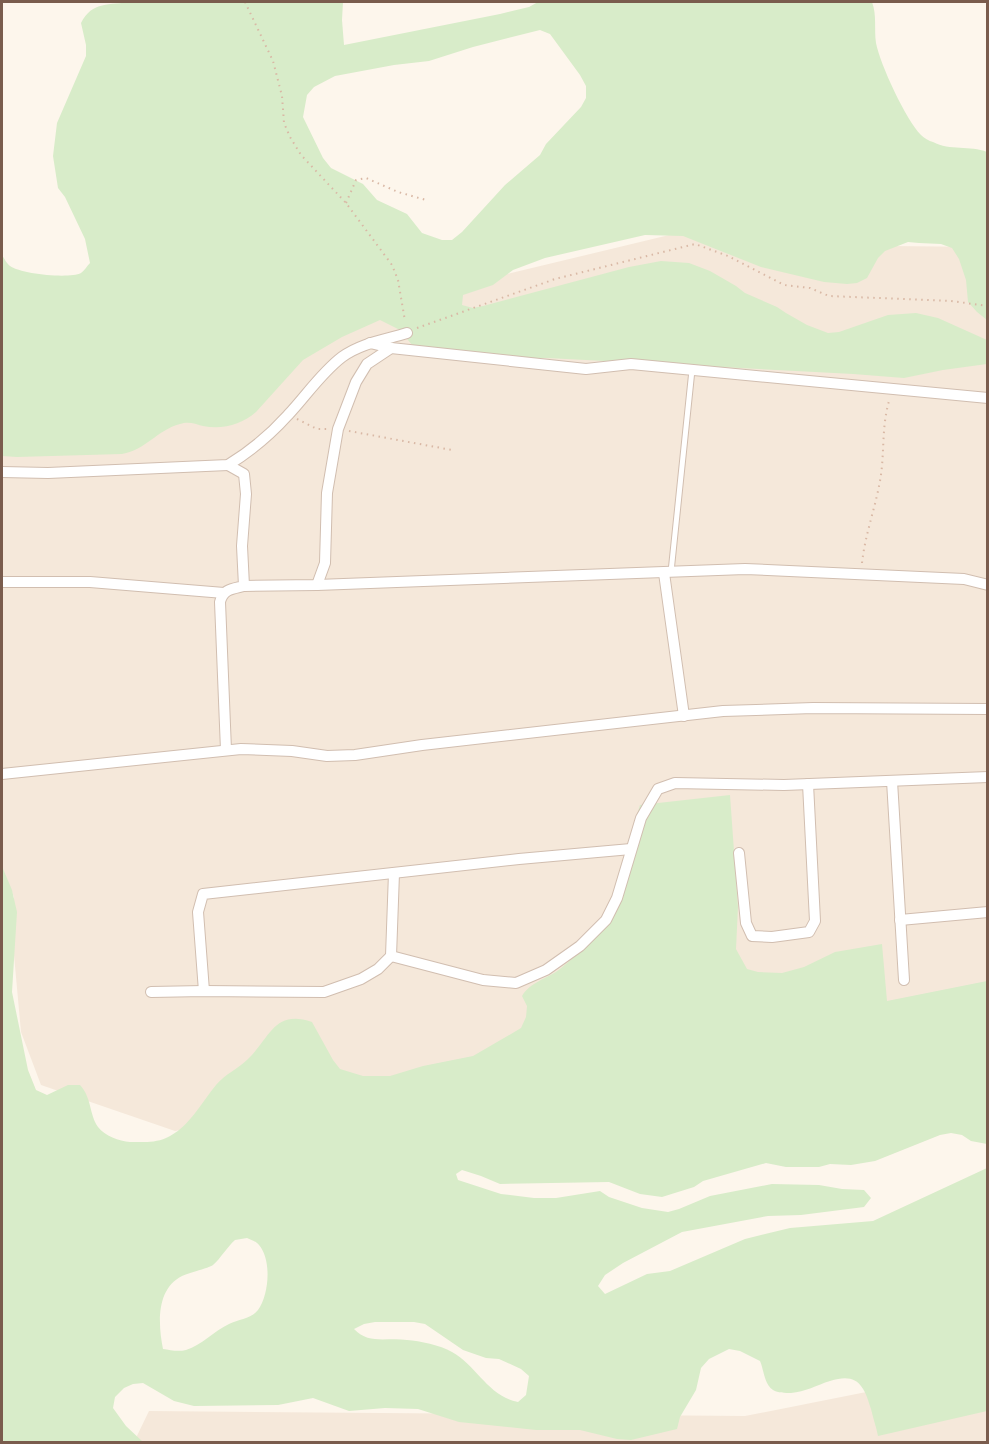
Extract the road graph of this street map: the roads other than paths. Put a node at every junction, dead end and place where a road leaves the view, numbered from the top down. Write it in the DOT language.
graph roads {
  1 [pos="407,333"];
  2 [pos="370,343"];
  3 [pos="391,348"];
  4 [pos="692,370"];
  5 [pos="987,398"];
  6 [pos="228,465"];
  7 [pos="2,472"];
  8 [pos="668,572"];
  9 [pos="2,582"];
  10 [pos="317,585"];
  11 [pos="987,585"];
  12 [pos="244,586"];
  13 [pos="224,593"];
  14 [pos="987,709"];
  15 [pos="684,716"];
  16 [pos="226,750"];
  17 [pos="2,774"];
  18 [pos="987,777"];
  19 [pos="892,781"];
  20 [pos="808,784"];
  21 [pos="631,849"];
  22 [pos="739,853"];
  23 [pos="394,873"];
  24 [pos="987,912"];
  25 [pos="900,920"];
  26 [pos="391,956"];
  27 [pos="904,980"];
  28 [pos="204,991"];
  29 [pos="151,993"];
  1 -- 2 [label="street"];
  2 -- 3 [label="street"];
  2 -- 6 [label="street"];
  3 -- 4 [label="street"];
  3 -- 10 [label="street"];
  4 -- 5 [label="street"];
  4 -- 8 [label="lane"];
  6 -- 7 [label="street"];
  6 -- 12 [label="street"];
  8 -- 10 [label="street"];
  8 -- 11 [label="street"];
  8 -- 15 [label="street"];
  9 -- 13 [label="street"];
  10 -- 12 [label="street"];
  12 -- 13 [label="street"];
  13 -- 16 [label="street"];
  14 -- 15 [label="street"];
  15 -- 16 [label="street"];
  16 -- 17 [label="street"];
  18 -- 19 [label="street"];
  19 -- 20 [label="street"];
  19 -- 25 [label="street"];
  20 -- 21 [label="street"];
  20 -- 22 [label="street"];
  21 -- 23 [label="street"];
  21 -- 26 [label="street"];
  23 -- 26 [label="street"];
  23 -- 28 [label="street"];
  24 -- 25 [label="street"];
  25 -- 27 [label="street"];
  26 -- 28 [label="street"];
  28 -- 29 [label="street"];
}
